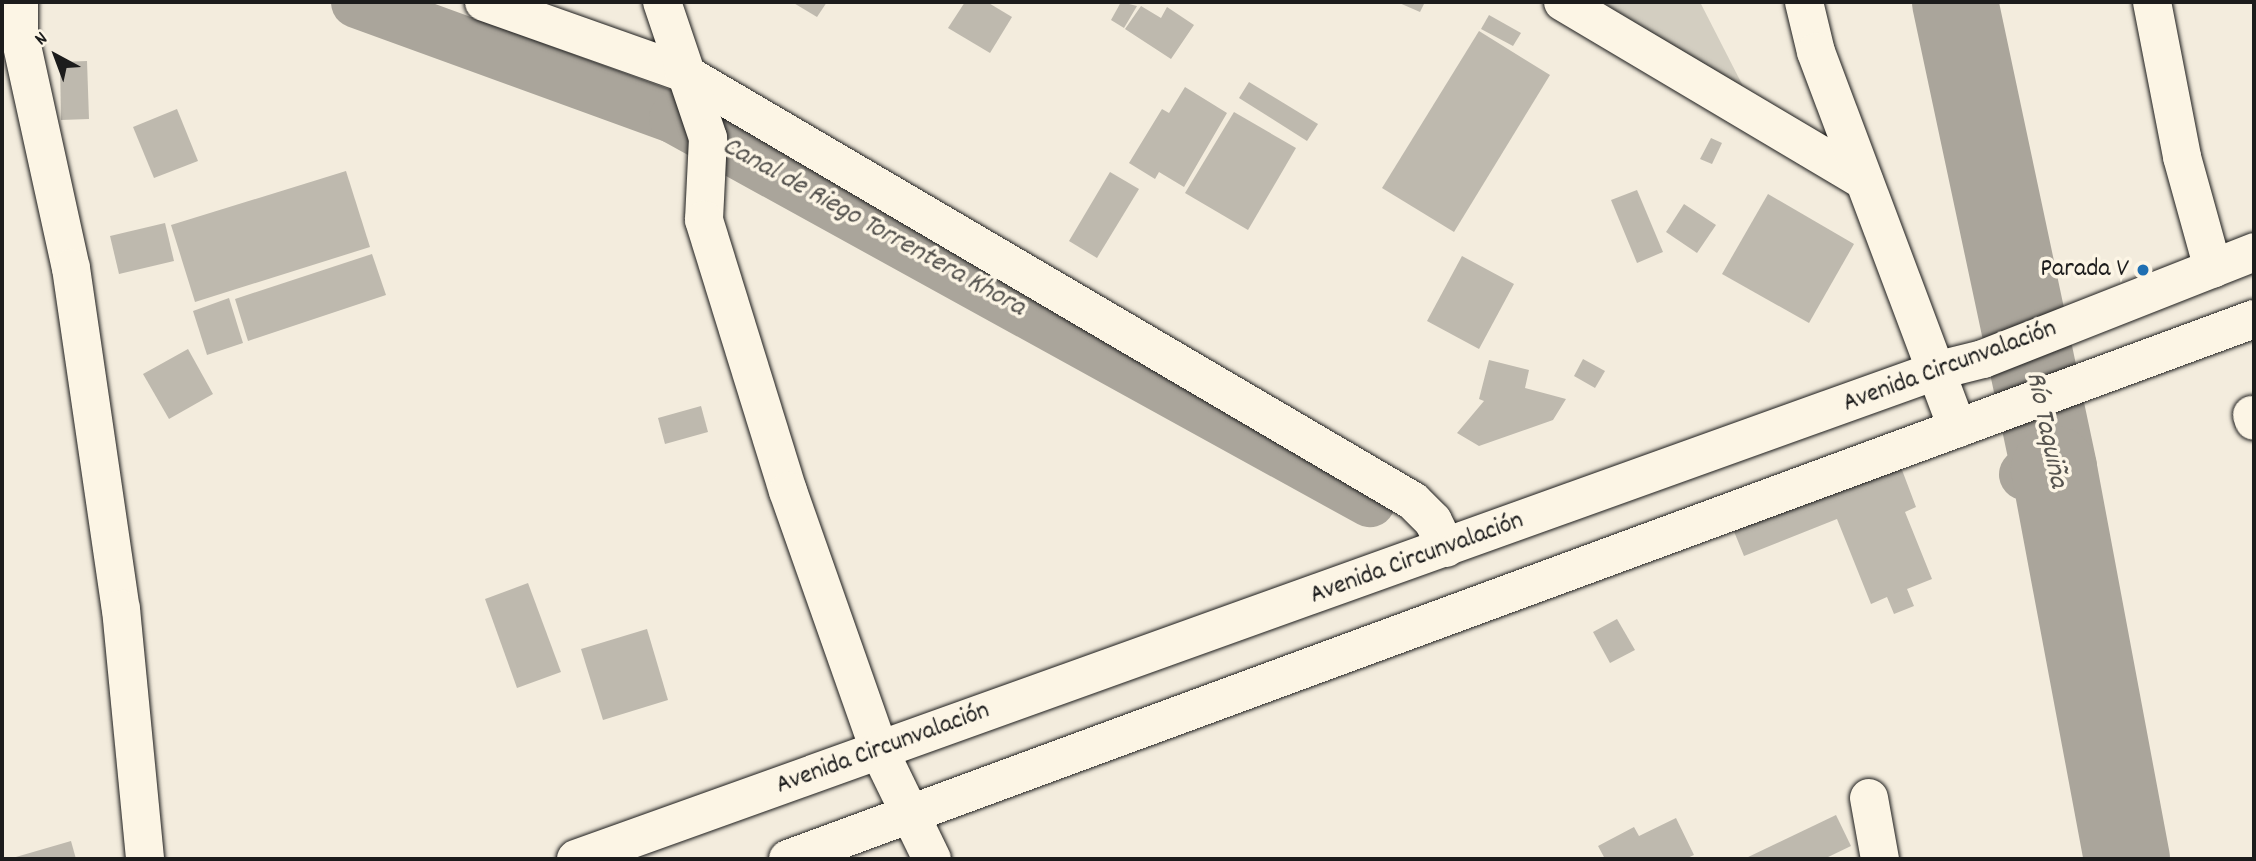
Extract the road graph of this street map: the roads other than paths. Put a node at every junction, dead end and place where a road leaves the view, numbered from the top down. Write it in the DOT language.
graph roads {
  1 [pos="19,2"];
  2 [pos="484,2"];
  3 [pos="662,2"];
  4 [pos="1563,2"];
  5 [pos="1804,2"];
  6 [pos="2152,2"];
  7 [pos="684,73"];
  8 [pos="1864,181"];
  9 [pos="2254,252"];
  10 [pos="2213,269"];
  11 [pos="2123,306"];
  12 [pos="2254,319"];
  13 [pos="2142,364"];
  14 [pos="1936,371"];
  15 [pos="1957,428"];
  16 [pos="1446,548"];
  17 [pos="879,750"];
  18 [pos="1869,798"];
  19 [pos="911,815"];
  20 [pos="145,859"];
  21 [pos="576,859"];
  22 [pos="788,859"];
  23 [pos="932,859"];
  24 [pos="1881,859"];
  1 -- 20 [label="street"];
  2 -- 7 [label="street"];
  3 -- 7 [label="street"];
  4 -- 8 [label="street"];
  5 -- 8 [label="street"];
  6 -- 10 [label="street"];
  7 -- 16 [label="street"];
  7 -- 17 [label="street"];
  8 -- 14 [label="street"];
  9 -- 10 [label="street, Avenida Circunvalación"];
  10 -- 11 [label="street, Avenida Circunvalación"];
  11 -- 13 [label="street"];
  11 -- 14 [label="street, Avenida Circunvalación"];
  12 -- 13 [label="street"];
  13 -- 15 [label="street"];
  14 -- 15 [label="street"];
  14 -- 16 [label="street, Avenida Circunvalación"];
  15 -- 19 [label="street"];
  16 -- 17 [label="street, Avenida Circunvalación"];
  17 -- 19 [label="street"];
  17 -- 21 [label="street, Avenida Circunvalación"];
  18 -- 24 [label="street"];
  19 -- 22 [label="street"];
  19 -- 23 [label="street"];
}
